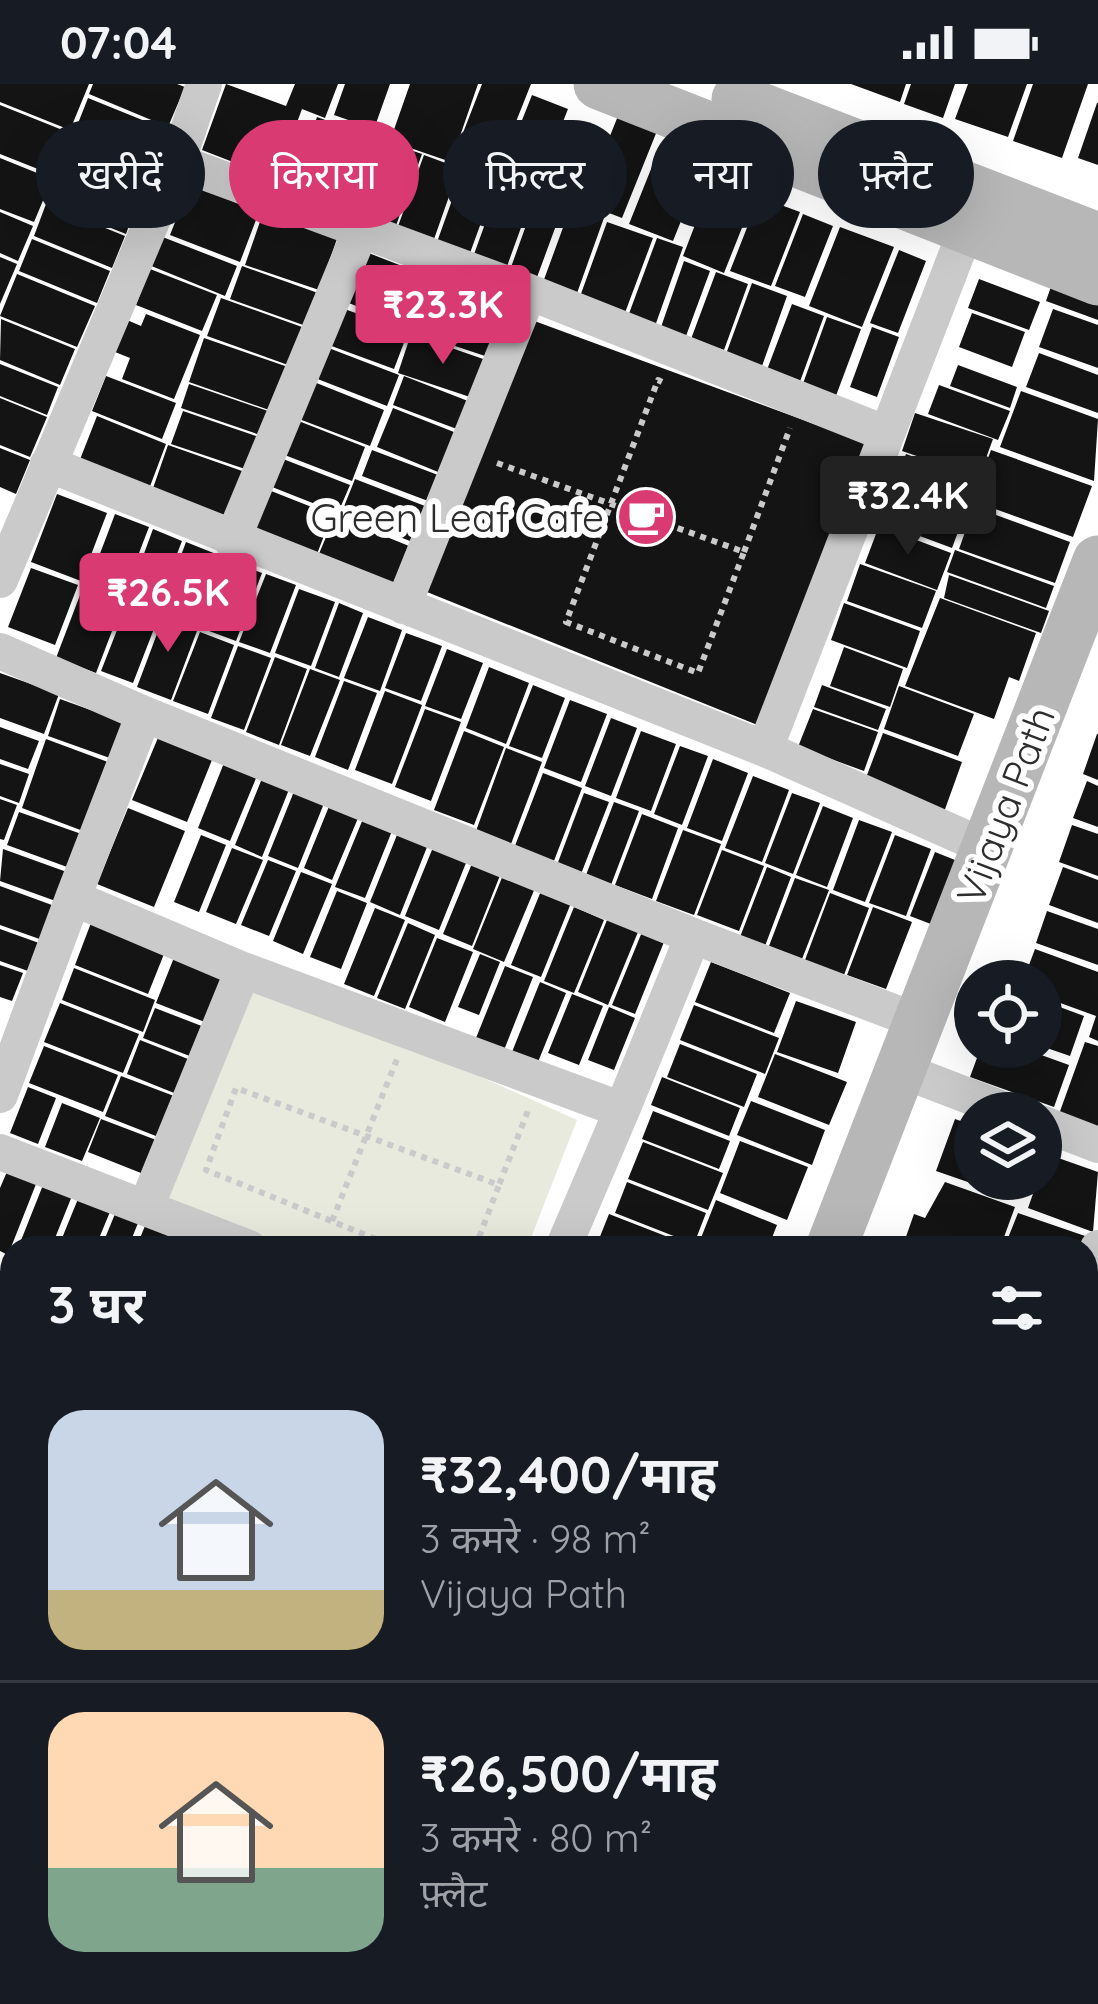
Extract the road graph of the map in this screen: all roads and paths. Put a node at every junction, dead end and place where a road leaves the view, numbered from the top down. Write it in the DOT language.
graph roads {
  1 [pos="204,84"];
  2 [pos="598,84"];
  3 [pos="697,84"];
  4 [pos="192,120"];
  5 [pos="205,172"];
  6 [pos="149,228"];
  7 [pos="361,230"];
  8 [pos="966,230"];
  9 [pos="1098,238"];
  10 [pos="1098,280"];
  11 [pos="529,292"];
  12 [pos="680,388"];
  13 [pos="791,425"];
  14 [pos="887,434"];
  15 [pos="465,451"];
  16 [pos="48,464"];
  17 [pos="611,504"];
  18 [pos="232,541"];
  19 [pos="744,552"];
  20 [pos="1098,561"];
  21 [pos="0,580"];
  22 [pos="403,605"];
  23 [pos="0,652"];
  24 [pos="145,714"];
  25 [pos="765,749"];
  26 [pos="989,850"];
  27 [pos="73,898"];
  28 [pos="693,936"];
  29 [pos="243,970"];
  30 [pos="920,1022"];
  31 [pos="399,1054"];
  32 [pos="901,1070"];
  33 [pos="958,1092"];
  34 [pos="0,1095"];
  35 [pos="531,1104"];
  36 [pos="622,1110"];
  37 [pos="1062,1132"];
  38 [pos="366,1136"];
  39 [pos="1098,1145"];
  40 [pos="0,1152"];
  41 [pos="499,1185"];
  42 [pos="146,1207"];
  43 [pos="332,1222"];
  44 [pos="219,1236"];
  45 [pos="368,1236"];
  46 [pos="480,1236"];
  47 [pos="568,1236"];
  48 [pos="836,1236"];
  1 -- 4 [label="street"];
  2 -- 8 [label="street"];
  3 -- 9 [label="street"];
  5 -- 7 [label="street"];
  6 -- 16 [label="street"];
  7 -- 11 [label="street"];
  7 -- 18 [label="street"];
  8 -- 10 [label="street"];
  8 -- 14 [label="street"];
  11 -- 14 [label="street"];
  11 -- 15 [label="street"];
  12 -- 17 [label="path"];
  13 -- 19 [label="path"];
  14 -- 25 [label="street"];
  15 -- 17 [label="path"];
  15 -- 22 [label="street"];
  16 -- 18 [label="street"];
  16 -- 21 [label="street"];
  17 -- 19 [label="path"];
  17 -- 19 [label="path"];
  18 -- 22 [label="street"];
  20 -- 26 [label="street, Vijaya Path"];
  22 -- 25 [label="street"];
  23 -- 24 [label="street"];
  24 -- 27 [label="street"];
  24 -- 28 [label="street"];
  25 -- 26 [label="street"];
  26 -- 30 [label="street, Vijaya Path"];
  27 -- 29 [label="street"];
  27 -- 34 [label="street"];
  28 -- 30 [label="street"];
  28 -- 36 [label="street"];
  29 -- 36 [label="street"];
  29 -- 42 [label="street"];
  30 -- 32 [label="street, Vijaya Path"];
  31 -- 38 [label="path"];
  32 -- 33 [label="street"];
  32 -- 48 [label="street, Vijaya Path"];
  35 -- 41 [label="path"];
  36 -- 47 [label="street"];
  37 -- 39 [label="street"];
  38 -- 41 [label="path"];
  38 -- 43 [label="path"];
  38 -- 43 [label="path"];
  40 -- 42 [label="street"];
  41 -- 46 [label="path"];
  42 -- 44 [label="street"];
  43 -- 45 [label="path"];
}
